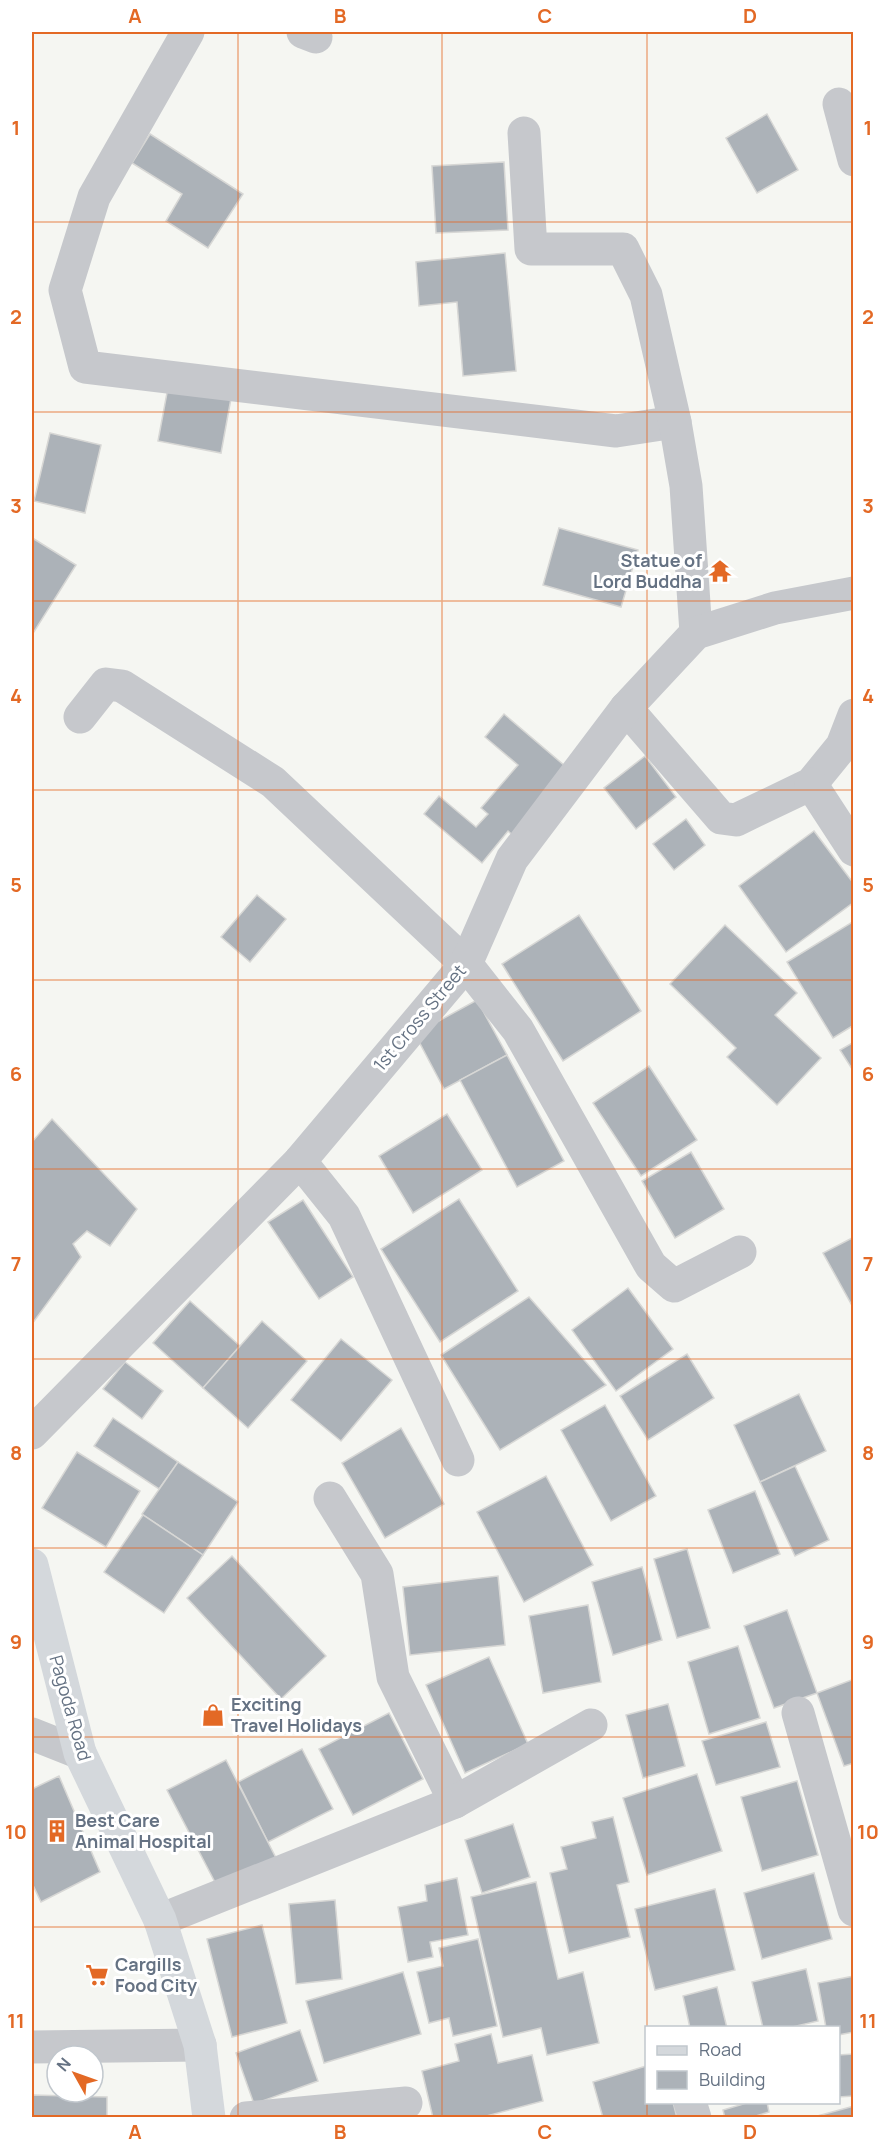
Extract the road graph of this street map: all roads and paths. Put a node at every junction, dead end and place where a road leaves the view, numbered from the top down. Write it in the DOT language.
graph roads {
  1 [pos="188,32"];
  2 [pos="839,104"];
  3 [pos="524,133"];
  4 [pos="854,160"];
  5 [pos="675,422"];
  6 [pos="854,593"];
  7 [pos="696,633"];
  8 [pos="626,708"];
  9 [pos="854,715"];
  10 [pos="80,717"];
  11 [pos="848,751"];
  12 [pos="811,784"];
  13 [pos="854,850"];
  14 [pos="466,964"];
  15 [pos="300,1161"];
  16 [pos="740,1252"];
  17 [pos="32,1434"];
  18 [pos="458,1460"];
  19 [pos="330,1498"];
  20 [pos="32,1565"];
  21 [pos="798,1713"];
  22 [pos="591,1725"];
  23 [pos="32,1734"];
  24 [pos="80,1752"];
  25 [pos="455,1802"];
  26 [pos="854,1910"];
  27 [pos="160,1920"];
  28 [pos="200,2045"];
  29 [pos="32,2048"];
  30 [pos="406,2103"];
  31 [pos="209,2118"];
  32 [pos="246,2118"];
  1 -- 5 [label="street"];
  2 -- 4 [label="street"];
  3 -- 5 [label="street"];
  5 -- 7 [label="street"];
  6 -- 7 [label="street, 1st Cross Street"];
  7 -- 8 [label="street, 1st Cross Street"];
  8 -- 12 [label="street"];
  8 -- 14 [label="street, 1st Cross Street"];
  9 -- 11 [label="street"];
  10 -- 14 [label="street"];
  11 -- 12 [label="street"];
  12 -- 13 [label="street"];
  14 -- 15 [label="street, 1st Cross Street"];
  14 -- 16 [label="street"];
  15 -- 17 [label="street, 1st Cross Street"];
  15 -- 18 [label="street"];
  19 -- 25 [label="street"];
  20 -- 24 [label="main road, Pagoda Road"];
  21 -- 26 [label="street"];
  22 -- 25 [label="street"];
  23 -- 24 [label="street"];
  24 -- 27 [label="main road, Pagoda Road"];
  25 -- 27 [label="street"];
  27 -- 28 [label="main road, Pagoda Road"];
  28 -- 29 [label="street"];
  28 -- 31 [label="main road, Pagoda Road"];
  30 -- 32 [label="street"];
}
